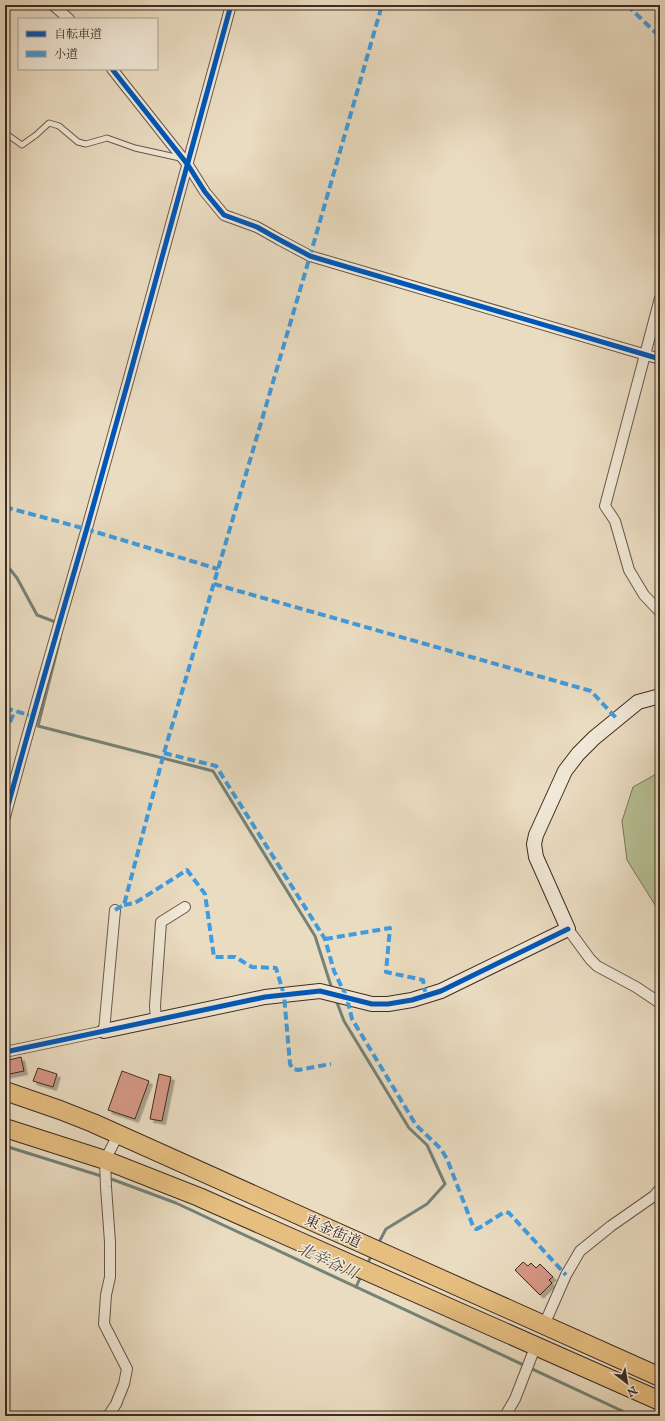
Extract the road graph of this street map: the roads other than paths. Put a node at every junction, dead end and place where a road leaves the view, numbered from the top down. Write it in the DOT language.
graph roads {
  1 [pos="53,5"];
  2 [pos="231,5"];
  3 [pos="68,18"];
  4 [pos="113,70"];
  5 [pos="5,133"];
  6 [pos="186,162"];
  7 [pos="660,298"];
  8 [pos="645,354"];
  9 [pos="660,359"];
  10 [pos="660,612"];
  11 [pos="660,696"];
  12 [pos="5,817"];
  13 [pos="185,907"];
  14 [pos="115,910"];
  15 [pos="568,929"];
  16 [pos="660,1004"];
  17 [pos="156,1020"];
  18 [pos="104,1031"];
  19 [pos="5,1052"];
  20 [pos="5,1091"];
  21 [pos="5,1128"];
  22 [pos="118,1135"];
  23 [pos="105,1160"];
  24 [pos="660,1189"];
  25 [pos="544,1325"];
  26 [pos="536,1345"];
  27 [pos="660,1377"];
  28 [pos="660,1401"];
  29 [pos="108,1416"];
  30 [pos="505,1416"];
  1 -- 3 [label="street"];
  2 -- 6 [label="street"];
  4 -- 6 [label="street"];
  5 -- 6 [label="lane"];
  6 -- 8 [label="street"];
  6 -- 12 [label="street"];
  7 -- 8 [label="street"];
  8 -- 9 [label="street"];
  8 -- 10 [label="street"];
  11 -- 15 [label="street"];
  13 -- 17 [label="street"];
  14 -- 18 [label="street"];
  15 -- 16 [label="street"];
  15 -- 17 [label="street"];
  17 -- 18 [label="street"];
  18 -- 19 [label="street"];
  20 -- 22 [label="highway, 東金街道"];
  21 -- 23 [label="highway, 東金街道"];
  22 -- 23 [label="street"];
  22 -- 25 [label="highway, 東金街道"];
  23 -- 26 [label="highway, 東金街道"];
  23 -- 29 [label="street"];
  24 -- 25 [label="street"];
  25 -- 26 [label="highway"];
  25 -- 27 [label="highway, 東金街道"];
  26 -- 28 [label="highway, 東金街道"];
  26 -- 30 [label="street"];
}
